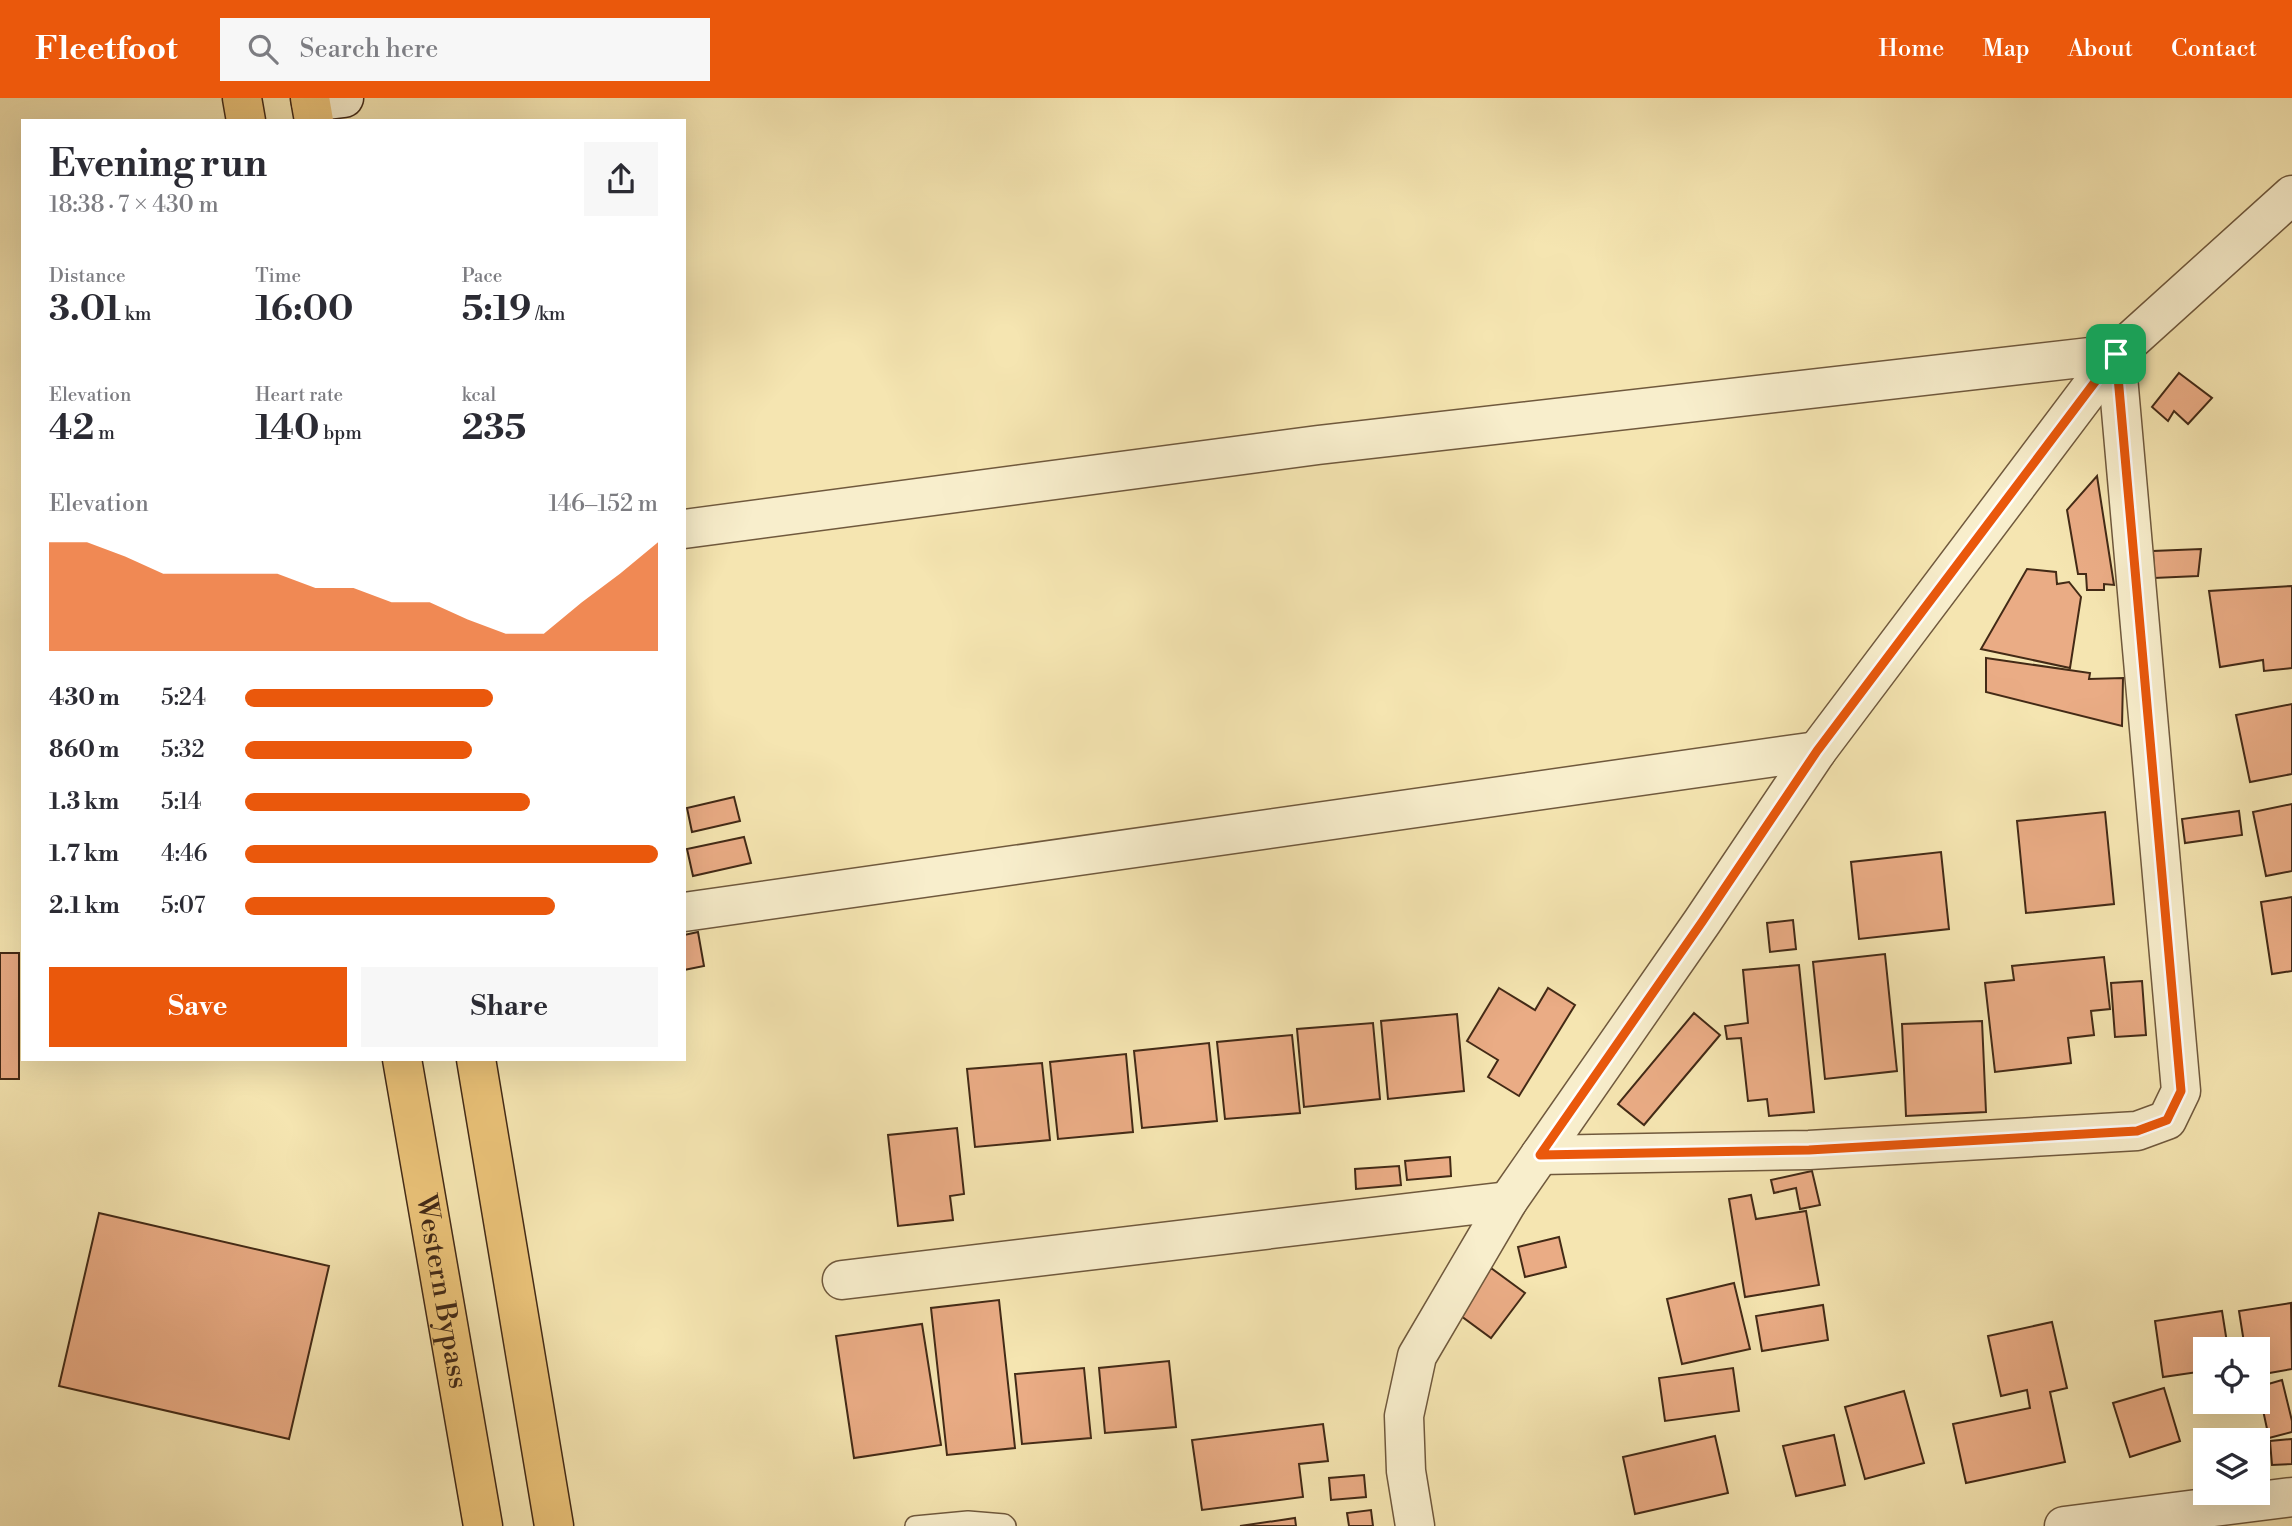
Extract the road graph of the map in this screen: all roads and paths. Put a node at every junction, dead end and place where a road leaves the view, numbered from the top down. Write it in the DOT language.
graph roads {
  1 [pos="242,98"];
  2 [pos="246,119"];
  3 [pos="2292,195"];
  4 [pos="2116,354"];
  5 [pos="686,529"];
  6 [pos="1817,751"];
  7 [pos="686,912"];
  8 [pos="402,1061"];
  9 [pos="477,1061"];
  10 [pos="1540,1155"];
  11 [pos="1508,1201"];
  12 [pos="842,1280"];
  13 [pos="2292,1497"];
  14 [pos="483,1526"];
  15 [pos="554,1526"];
  16 [pos="915,1526"];
  17 [pos="1006,1526"];
  18 [pos="1415,1526"];
  19 [pos="2064,1526"];
  1 -- 2 [label="main road"];
  3 -- 4 [label="street"];
  4 -- 5 [label="street"];
  4 -- 6 [label="street"];
  4 -- 10 [label="street"];
  6 -- 7 [label="street"];
  6 -- 10 [label="street"];
  8 -- 14 [label="main road, Western Bypass"];
  9 -- 15 [label="main road"];
  10 -- 11 [label="street"];
  11 -- 12 [label="street"];
  11 -- 18 [label="street"];
  13 -- 19 [label="street"];
  16 -- 17 [label="lane"];
}
